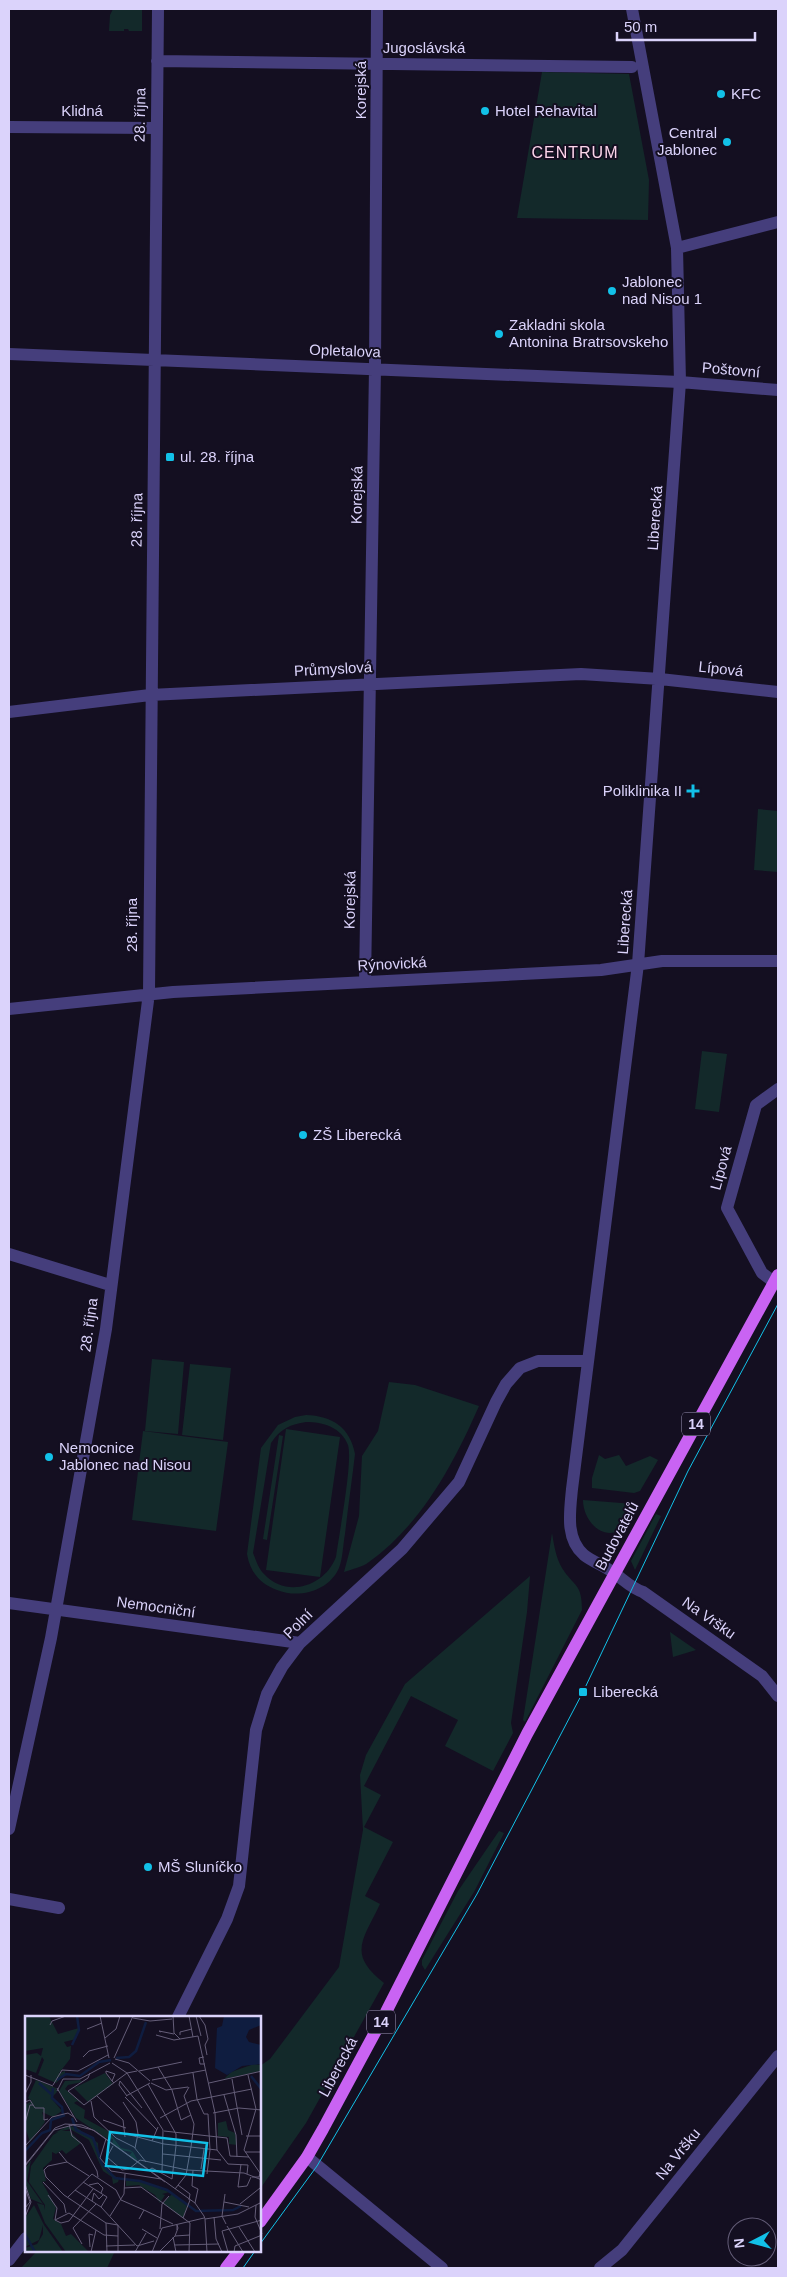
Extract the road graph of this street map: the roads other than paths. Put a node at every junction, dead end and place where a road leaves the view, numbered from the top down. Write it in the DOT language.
graph roads {
  1 [pos="158,9"];
  2 [pos="377,9"];
  3 [pos="632,9"];
  4 [pos="157,61"];
  5 [pos="378,64"];
  6 [pos="632,67"];
  7 [pos="9,126"];
  8 [pos="156,128"];
  9 [pos="778,222"];
  10 [pos="678,248"];
  11 [pos="9,354"];
  12 [pos="155,359"];
  13 [pos="375,368"];
  14 [pos="680,382"];
  15 [pos="778,390"];
  16 [pos="660,679"];
  17 [pos="369,684"];
  18 [pos="778,692"];
  19 [pos="150,695"];
  20 [pos="9,712"];
  21 [pos="778,961"];
  22 [pos="638,964"];
  23 [pos="365,982"];
  24 [pos="149,994"];
  25 [pos="9,1009"];
  26 [pos="778,1090"];
  27 [pos="9,1254"];
  28 [pos="776,1279"];
  29 [pos="110,1285"];
  30 [pos="587,1361"];
  31 [pos="615,1573"];
  32 [pos="10,1603"];
  33 [pos="56,1608"];
  34 [pos="300,1643"];
  35 [pos="778,1696"];
  36 [pos="488,1814"];
  37 [pos="9,1829"];
  38 [pos="9,1899"];
  39 [pos="59,1908"];
  40 [pos="179,2016"];
  41 [pos="778,2056"];
  42 [pos="307,2158"];
  43 [pos="261,2221"];
  44 [pos="23,2242"];
  45 [pos="238,2252"];
  46 [pos="9,2260"];
  47 [pos="226,2268"];
  48 [pos="442,2268"];
  49 [pos="600,2268"];
  1 -- 4 [label="street, 28. října"];
  2 -- 5 [label="street, Korejská"];
  3 -- 10 [label="street, Liberecká"];
  4 -- 5 [label="street, Jugoslávská"];
  4 -- 8 [label="street, 28. října"];
  5 -- 6 [label="street, Jugoslávská"];
  5 -- 13 [label="street, Korejská"];
  7 -- 8 [label="street, Klidná"];
  8 -- 12 [label="street, 28. října"];
  9 -- 10 [label="street"];
  10 -- 14 [label="street, Liberecká"];
  11 -- 12 [label="street, Opletalova"];
  12 -- 13 [label="street, Opletalova"];
  12 -- 19 [label="street, 28. října"];
  13 -- 14 [label="street, Opletalova"];
  13 -- 17 [label="street, Korejská"];
  14 -- 15 [label="street, Poštovní"];
  14 -- 16 [label="street, Liberecká"];
  16 -- 17 [label="street, Průmyslová"];
  16 -- 18 [label="street, Lípová"];
  16 -- 22 [label="street, Liberecká"];
  17 -- 19 [label="street, Průmyslová"];
  17 -- 23 [label="street, Korejská"];
  19 -- 20 [label="street, Průmyslová"];
  19 -- 24 [label="street, 28. října"];
  21 -- 22 [label="street, Rýnovická"];
  22 -- 23 [label="street, Rýnovická"];
  22 -- 30 [label="street, Liberecká"];
  23 -- 24 [label="street, Rýnovická"];
  24 -- 25 [label="street, Rýnovická"];
  24 -- 29 [label="street, 28. října"];
  26 -- 28 [label="street, Lípová"];
  27 -- 29 [label="street"];
  28 -- 31 [label="main road, Budovatelů / 14"];
  29 -- 33 [label="street, 28. října"];
  30 -- 31 [label="street, Liberecká"];
  30 -- 34 [label="street, Polní"];
  31 -- 35 [label="street, Na Vršku"];
  31 -- 36 [label="main road, Budovatelů / 14"];
  32 -- 33 [label="street, Nemocniční"];
  33 -- 34 [label="street, Nemocniční"];
  33 -- 37 [label="street, 28. října"];
  34 -- 40 [label="street, Polní"];
  36 -- 42 [label="main road, Liberecká / 14"];
  38 -- 39 [label="street"];
  41 -- 49 [label="street, Na Vršku"];
  42 -- 43 [label="main road, Liberecká / 14"];
  42 -- 48 [label="street"];
  44 -- 46 [label="street"];
  45 -- 47 [label="main road"];
}
